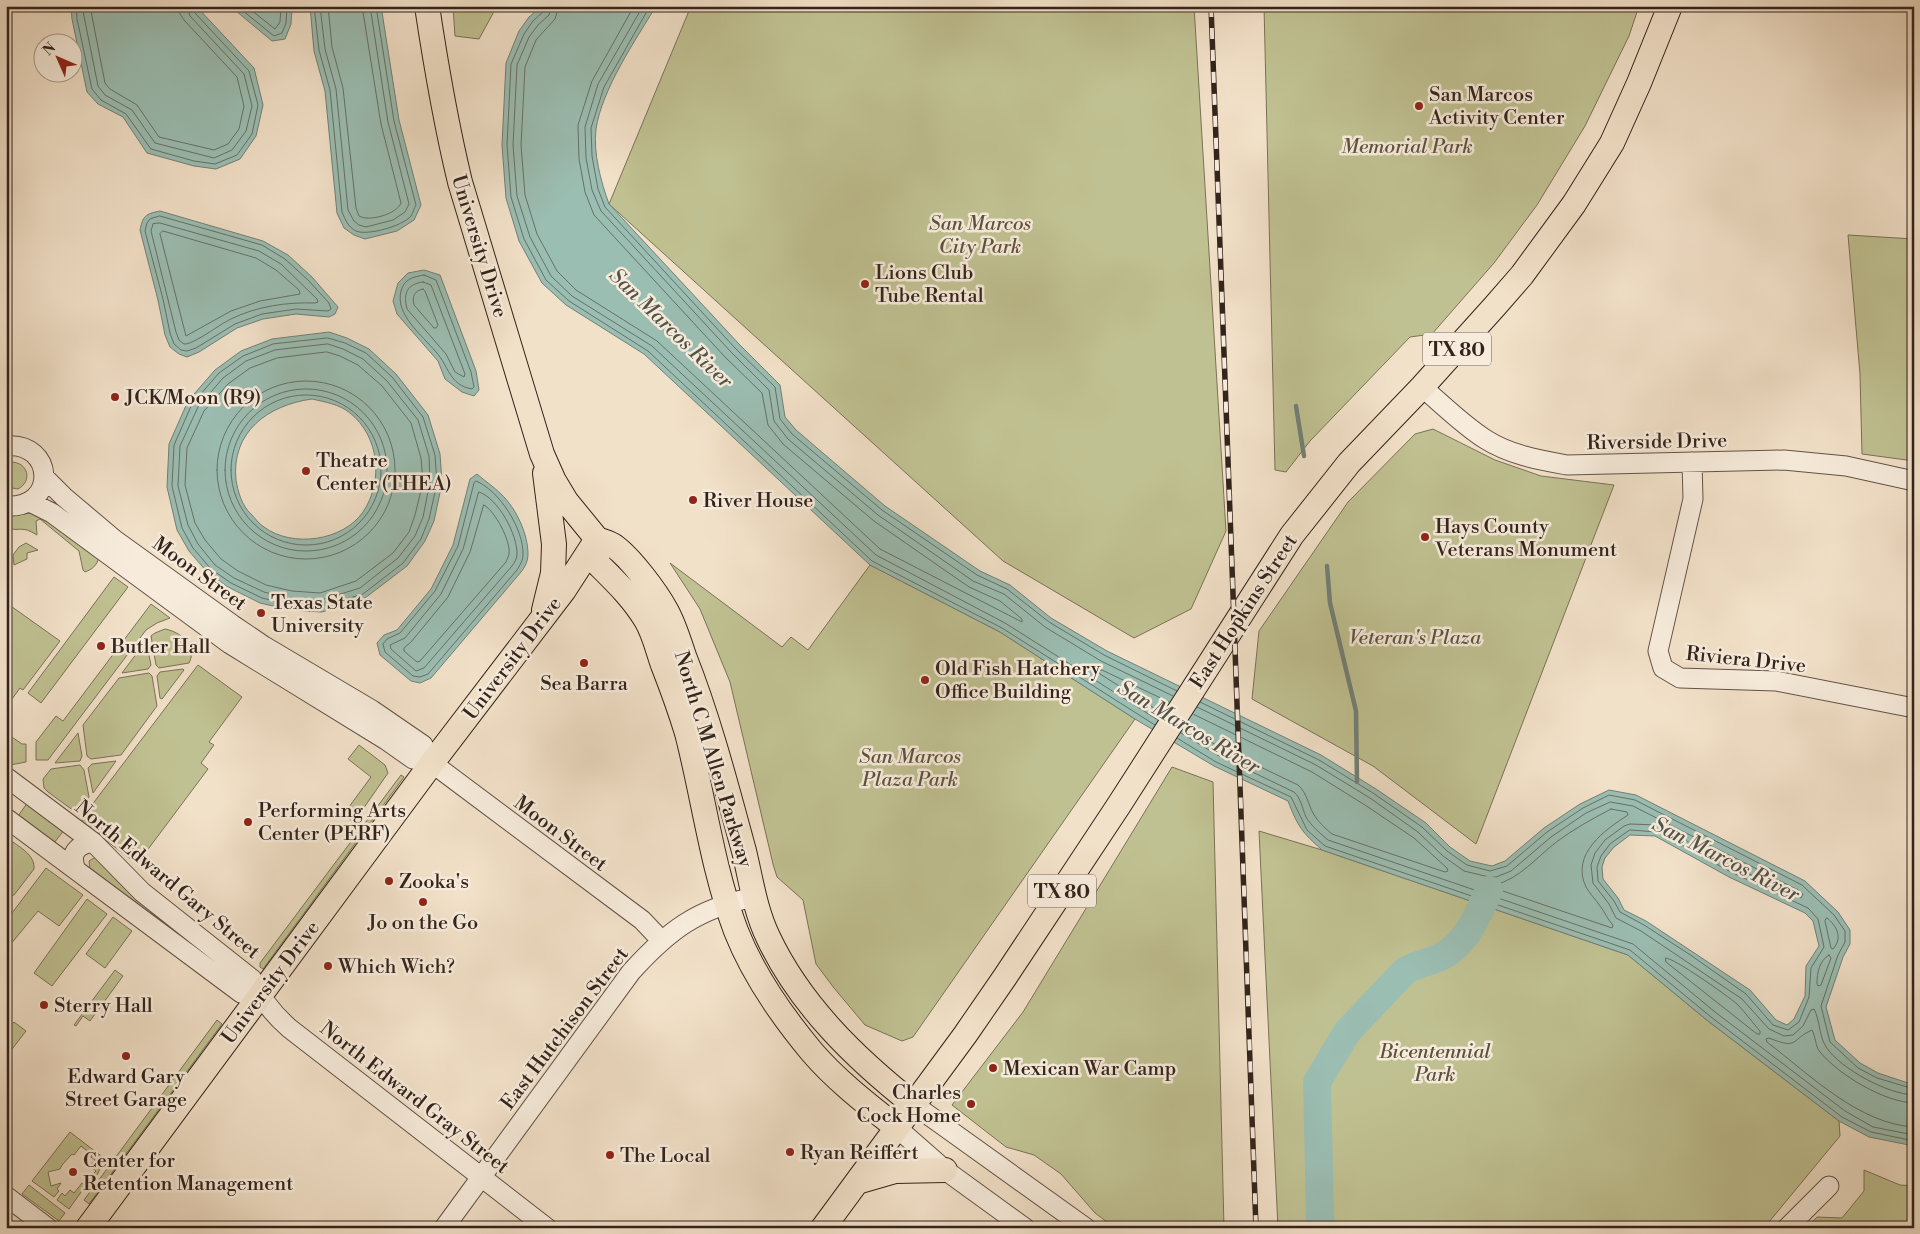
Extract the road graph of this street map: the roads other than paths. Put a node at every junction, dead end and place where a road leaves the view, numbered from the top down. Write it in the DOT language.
graph roads {
  1 [pos="427,6"];
  2 [pos="1670,6"];
  3 [pos="1422,387"];
  4 [pos="6,446"];
  5 [pos="542,454"];
  6 [pos="1692,462"];
  7 [pos="45,478"];
  8 [pos="1914,481"];
  9 [pos="30,502"];
  10 [pos="6,506"];
  11 [pos="597,539"];
  12 [pos="542,620"];
  13 [pos="1914,708"];
  14 [pos="432,763"];
  15 [pos="6,777"];
  16 [pos="730,803"];
  17 [pos="703,808"];
  18 [pos="6,818"];
  19 [pos="94,842"];
  20 [pos="76,870"];
  21 [pos="754,897"];
  22 [pos="726,903"];
  23 [pos="661,940"];
  24 [pos="260,996"];
  25 [pos="804,997"];
  26 [pos="782,1012"];
  27 [pos="913,1104"];
  28 [pos="896,1127"];
  29 [pos="945,1170"];
  30 [pos="481,1178"];
  31 [pos="857,1182"];
  32 [pos="1829,1186"];
  33 [pos="6,1196"];
  34 [pos="48,1228"];
  35 [pos="88,1228"];
  36 [pos="444,1228"];
  37 [pos="547,1228"];
  38 [pos="823,1228"];
  39 [pos="1025,1228"];
  40 [pos="1086,1228"];
  41 [pos="1788,1228"];
  1 -- 5 [label="main road, University Drive"];
  2 -- 3 [label="main road, East Hopkins Street / TX 80"];
  3 -- 6 [label="street, Riverside Drive"];
  3 -- 27 [label="main road, East Hopkins Street / TX 80"];
  4 -- 7 [label="street"];
  5 -- 11 [label="main road, University Drive"];
  5 -- 12 [label="main road"];
  6 -- 8 [label="street, Riverside Drive"];
  6 -- 13 [label="street, Riviera Drive"];
  7 -- 9 [label="street"];
  7 -- 14 [label="street, Moon Street"];
  9 -- 10 [label="street"];
  9 -- 14 [label="street, Moon Street"];
  11 -- 12 [label="main road, University Drive"];
  11 -- 16 [label="main road, North C M Allen Parkway"];
  11 -- 17 [label="main road, North C M Allen Parkway"];
  12 -- 14 [label="main road, University Drive"];
  14 -- 23 [label="street, Moon Street"];
  14 -- 24 [label="main road, University Drive"];
  15 -- 19 [label="street, North Edward Gary Street"];
  16 -- 17 [label="main road"];
  16 -- 21 [label="main road, North C M Allen Parkway"];
  17 -- 22 [label="main road, North C M Allen Parkway"];
  18 -- 20 [label="street, North Edward Gary Street"];
  19 -- 20 [label="street"];
  19 -- 24 [label="street, North Edward Gary Street"];
  20 -- 24 [label="street, North Edward Gary Street"];
  21 -- 22 [label="street, East Hutchison Street"];
  21 -- 25 [label="main road, North C M Allen Parkway"];
  22 -- 23 [label="street, East Hutchison Street"];
  22 -- 26 [label="main road, North C M Allen Parkway"];
  23 -- 30 [label="street, East Hutchison Street"];
  24 -- 30 [label="street, North Edward Gray Street"];
  24 -- 35 [label="main road, University Drive"];
  25 -- 26 [label="main road"];
  25 -- 27 [label="main road, North C M Allen Parkway"];
  26 -- 28 [label="main road, North C M Allen Parkway"];
  27 -- 28 [label="main road, East Hopkins Street / TX 80"];
  27 -- 40 [label="street, North C M Allen Parkway"];
  28 -- 29 [label="street, North C M Allen Parkway"];
  28 -- 31 [label="main road, East Hopkins Street / TX 80"];
  29 -- 31 [label="main road"];
  29 -- 39 [label="street, North C M Allen Parkway"];
  30 -- 36 [label="street, East Hutchison Street"];
  30 -- 37 [label="street, North Edward Gray Street"];
  31 -- 38 [label="main road, East Hopkins Street / TX 80"];
  32 -- 41 [label="street"];
  33 -- 34 [label="street"];
}
